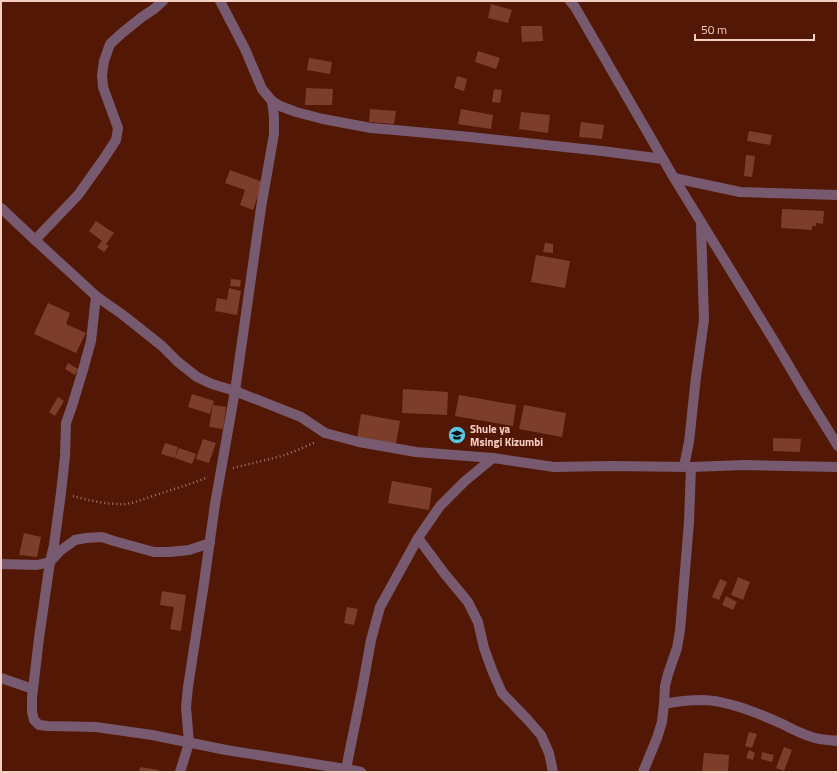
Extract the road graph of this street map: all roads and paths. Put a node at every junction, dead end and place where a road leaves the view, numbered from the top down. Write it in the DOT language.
graph roads {
  1 [pos="163,1"];
  2 [pos="220,1"];
  3 [pos="570,1"];
  4 [pos="272,101"];
  5 [pos="663,159"];
  6 [pos="674,178"];
  7 [pos="838,195"];
  8 [pos="1,208"];
  9 [pos="701,223"];
  10 [pos="34,240"];
  11 [pos="96,296"];
  12 [pos="235,391"];
  13 [pos="325,433"];
  14 [pos="838,446"];
  15 [pos="493,458"];
  16 [pos="688,466"];
  17 [pos="838,467"];
  18 [pos="221,471"];
  19 [pos="61,493"];
  20 [pos="418,538"];
  21 [pos="210,543"];
  22 [pos="50,562"];
  23 [pos="1,564"];
  24 [pos="1,678"];
  25 [pos="34,689"];
  26 [pos="664,704"];
  27 [pos="838,740"];
  28 [pos="189,743"];
  29 [pos="346,769"];
  30 [pos="180,772"];
  31 [pos="361,772"];
  32 [pos="553,772"];
  33 [pos="643,772"];
  1 -- 10 [label="street"];
  2 -- 4 [label="street"];
  3 -- 5 [label="street"];
  4 -- 5 [label="street"];
  4 -- 12 [label="street"];
  5 -- 6 [label="street"];
  6 -- 7 [label="street"];
  6 -- 9 [label="street"];
  8 -- 10 [label="street"];
  9 -- 14 [label="street"];
  9 -- 16 [label="street"];
  10 -- 11 [label="street"];
  11 -- 12 [label="street"];
  11 -- 19 [label="street"];
  12 -- 13 [label="street"];
  12 -- 18 [label="street"];
  13 -- 15 [label="street"];
  13 -- 18 [label="path"];
  15 -- 16 [label="street"];
  15 -- 20 [label="street"];
  16 -- 17 [label="street"];
  16 -- 26 [label="street"];
  18 -- 19 [label="path"];
  18 -- 21 [label="street"];
  19 -- 22 [label="street"];
  20 -- 29 [label="street"];
  20 -- 32 [label="street"];
  21 -- 22 [label="street"];
  21 -- 28 [label="street"];
  22 -- 23 [label="street"];
  22 -- 25 [label="street"];
  24 -- 25 [label="street"];
  25 -- 28 [label="street"];
  26 -- 27 [label="street"];
  26 -- 33 [label="street"];
  28 -- 29 [label="street"];
  28 -- 30 [label="street"];
  29 -- 31 [label="street"];
}
